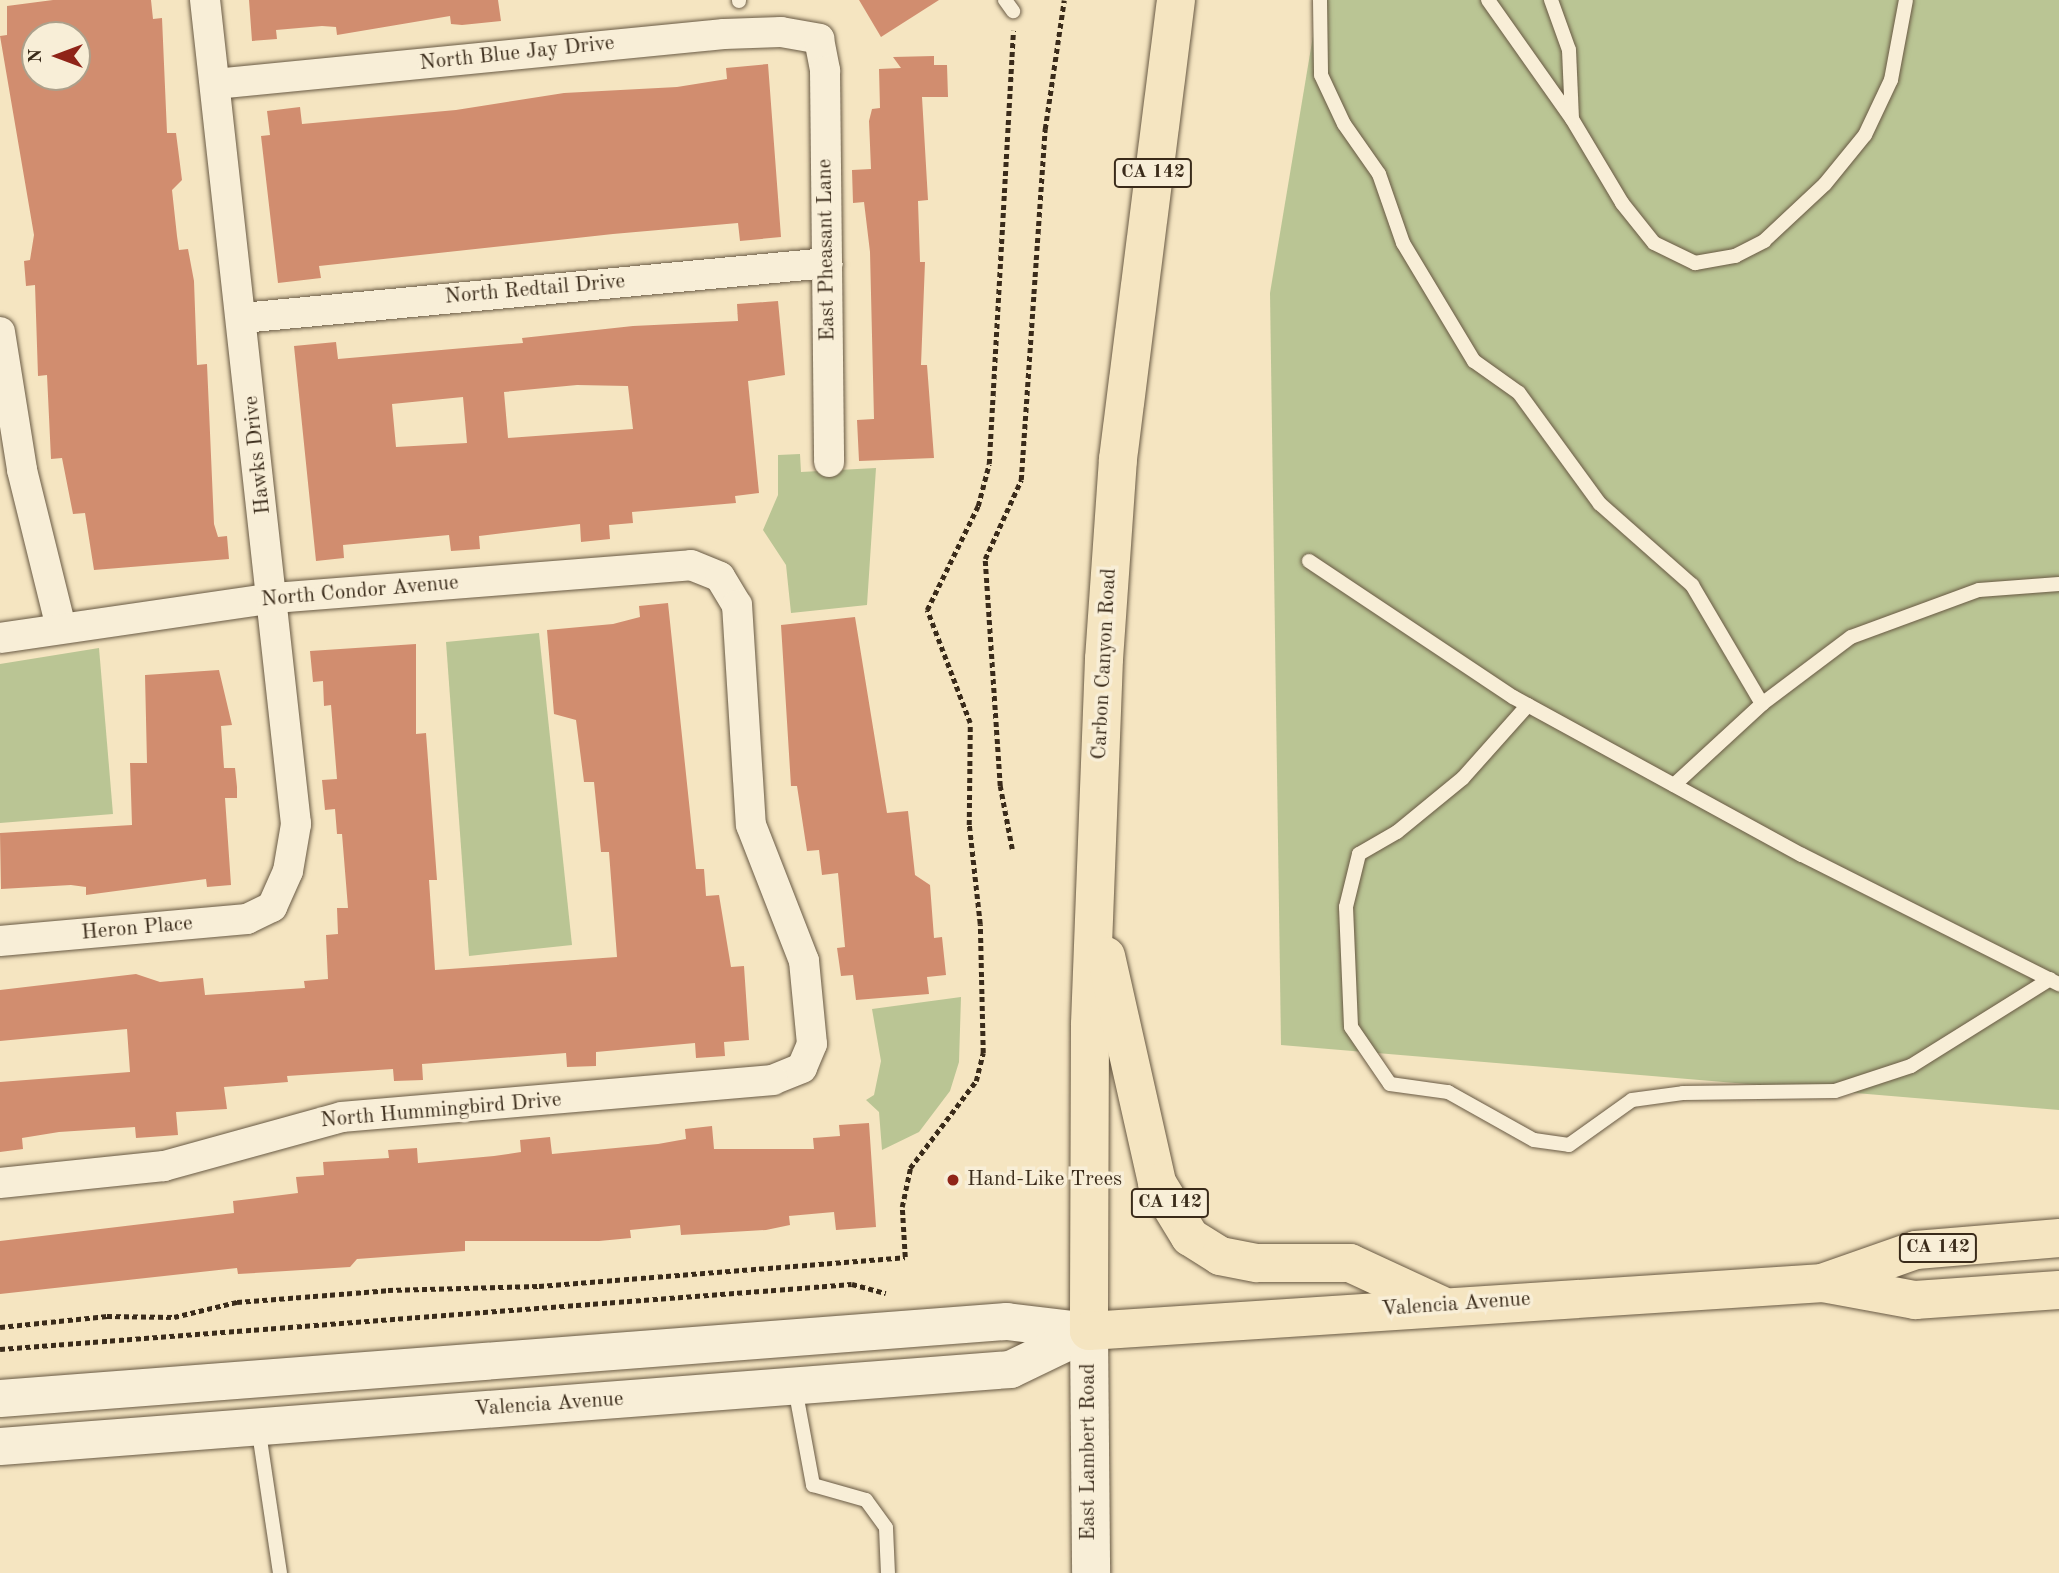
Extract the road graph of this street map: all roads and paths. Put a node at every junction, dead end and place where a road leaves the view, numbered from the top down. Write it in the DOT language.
graph roads {
  1 [pos="205,0"];
  2 [pos="1064,0"];
  3 [pos="1176,0"];
  4 [pos="1320,0"];
  5 [pos="1488,0"];
  6 [pos="1551,0"];
  7 [pos="1906,0"];
  8 [pos="819,39"];
  9 [pos="215,83"];
  10 [pos="1572,119"];
  11 [pos="827,263"];
  12 [pos="242,318"];
  13 [pos="0,332"];
  14 [pos="3,377"];
  15 [pos="830,462"];
  16 [pos="1309,561"];
  17 [pos="2058,583"];
  18 [pos="274,598"];
  19 [pos="61,628"];
  20 [pos="0,638"];
  21 [pos="1762,704"];
  22 [pos="1528,705"];
  23 [pos="1674,785"];
  24 [pos="1012,849"];
  25 [pos="1094,906"];
  26 [pos="271,907"];
  27 [pos="0,941"];
  28 [pos="2054,981"];
  29 [pos="802,1068"];
  30 [pos="0,1183"];
  31 [pos="2059,1238"];
  32 [pos="1823,1283"];
  33 [pos="2059,1290"];
  34 [pos="886,1293"];
  35 [pos="1443,1306"];
  36 [pos="1089,1331"];
  37 [pos="0,1349"];
  38 [pos="795,1388"];
  39 [pos="0,1398"];
  40 [pos="258,1426"];
  41 [pos="0,1446"];
  42 [pos="280,1573"];
  43 [pos="888,1573"];
  44 [pos="1091,1573"];
  1 -- 9 [label="street, Hawks Drive"];
  2 -- 24 [label="path"];
  3 -- 25 [label="main road, Carbon Canyon Road / CA 142"];
  4 -- 21 [label="lane"];
  5 -- 10 [label="lane"];
  6 -- 10 [label="lane"];
  7 -- 10 [label="lane"];
  8 -- 9 [label="street, North Blue Jay Drive"];
  8 -- 11 [label="street, East Pheasant Lane"];
  9 -- 12 [label="street, Hawks Drive"];
  11 -- 12 [label="street, North Redtail Drive"];
  11 -- 15 [label="street, East Pheasant Lane"];
  12 -- 18 [label="street, Hawks Drive"];
  13 -- 14 [label="street"];
  14 -- 19 [label="street"];
  16 -- 22 [label="lane"];
  17 -- 21 [label="lane"];
  18 -- 19 [label="street, North Condor Avenue"];
  18 -- 26 [label="street, Hawks Drive"];
  18 -- 29 [label="street, North Condor Avenue"];
  19 -- 20 [label="street, North Condor Avenue"];
  21 -- 23 [label="lane"];
  22 -- 23 [label="lane"];
  22 -- 28 [label="lane"];
  23 -- 28 [label="lane"];
  25 -- 35 [label="main road, CA 142"];
  25 -- 36 [label="main road, Carbon Canyon Road / CA 142"];
  26 -- 27 [label="street, Heron Place"];
  29 -- 30 [label="street, North Hummingbird Drive"];
  31 -- 32 [label="main road, Valencia Avenue / CA 142"];
  32 -- 33 [label="main road, Valencia Avenue / CA 142"];
  32 -- 35 [label="main road, Valencia Avenue / CA 142"];
  34 -- 37 [label="path"];
  35 -- 36 [label="main road, Valencia Avenue / CA 142"];
  36 -- 38 [label="street, Valencia Avenue"];
  36 -- 39 [label="street, Valencia Avenue"];
  36 -- 44 [label="main road, East Lambert Road"];
  38 -- 40 [label="street, Valencia Avenue"];
  38 -- 43 [label="lane"];
  40 -- 41 [label="street, Valencia Avenue"];
  40 -- 42 [label="lane"];
}
